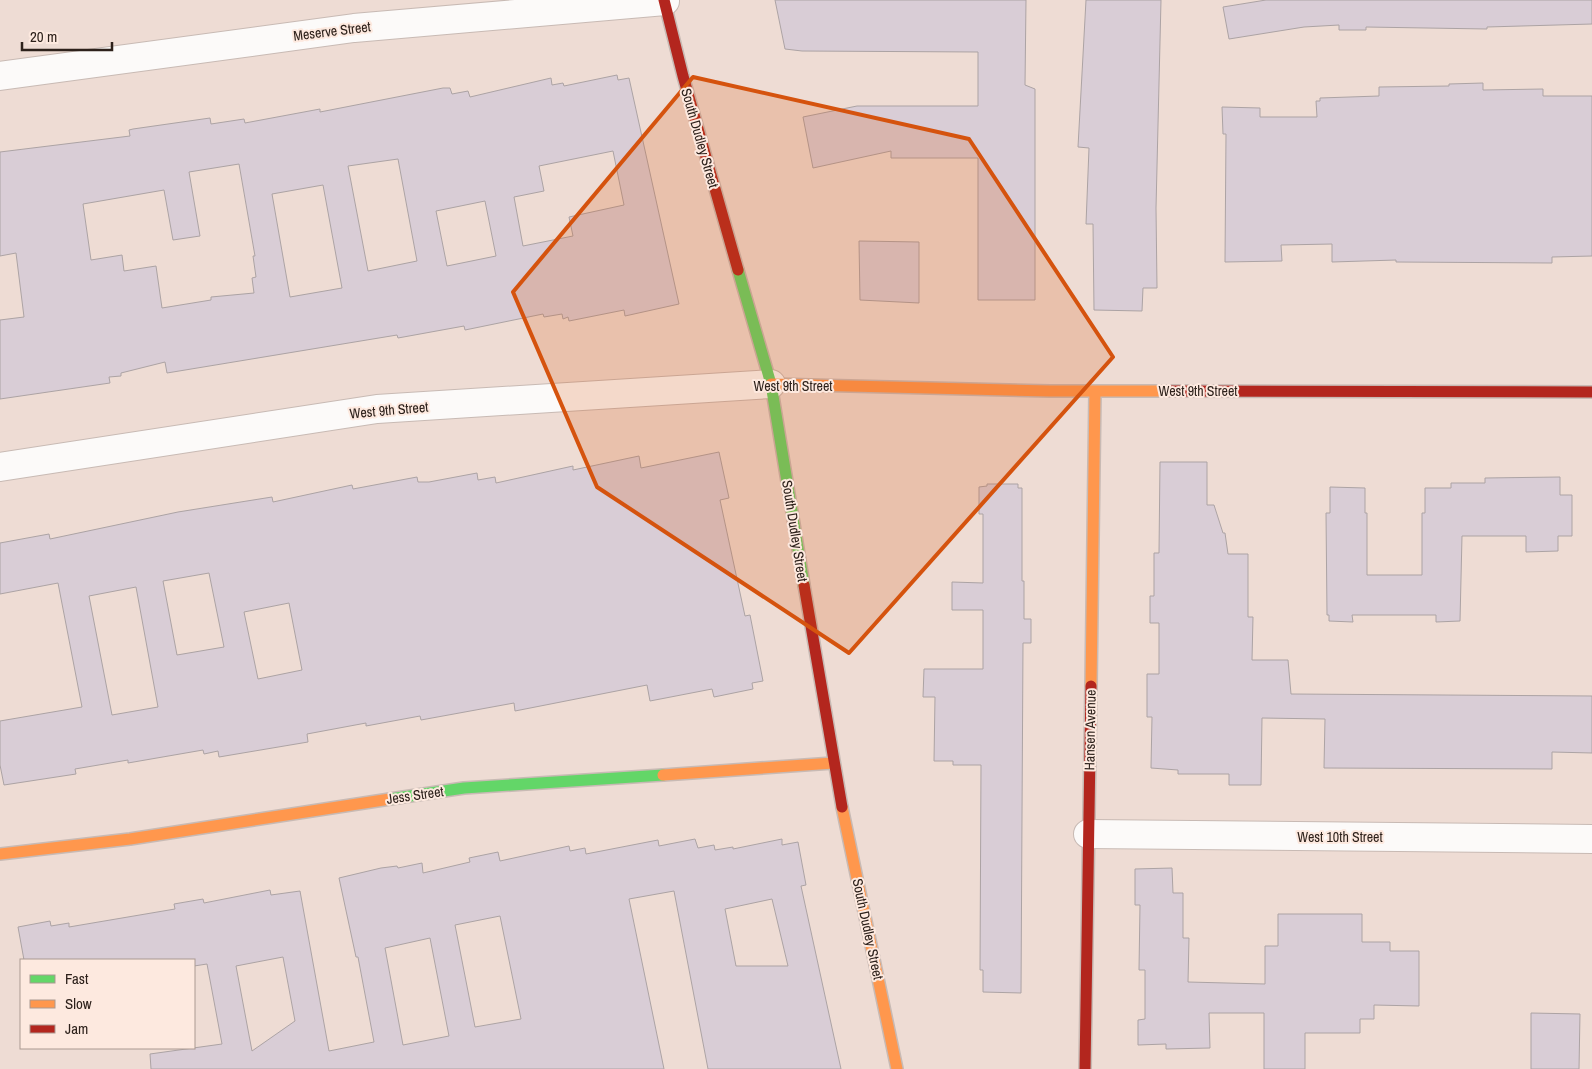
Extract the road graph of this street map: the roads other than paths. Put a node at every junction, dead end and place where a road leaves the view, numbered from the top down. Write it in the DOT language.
graph roads {
  1 [pos="665,1"];
  2 [pos="0,76"];
  3 [pos="771,384"];
  4 [pos="1095,391"];
  5 [pos="1592,392"];
  6 [pos="0,467"];
  7 [pos="833,763"];
  8 [pos="1088,834"];
  9 [pos="1592,839"];
  10 [pos="0,854"];
  11 [pos="897,1069"];
  12 [pos="1085,1069"];
  1 -- 2 [label="street, Meserve Street"];
  1 -- 3 [label="street, South Dudley Street"];
  3 -- 4 [label="street, West 9th Street"];
  3 -- 6 [label="street, West 9th Street"];
  3 -- 7 [label="street, South Dudley Street"];
  4 -- 5 [label="street, West 9th Street"];
  4 -- 8 [label="street, Hansen Avenue"];
  7 -- 10 [label="street, Jess Street"];
  7 -- 11 [label="street, South Dudley Street"];
  8 -- 9 [label="street, West 10th Street"];
  8 -- 12 [label="street, Hansen Avenue"];
}
